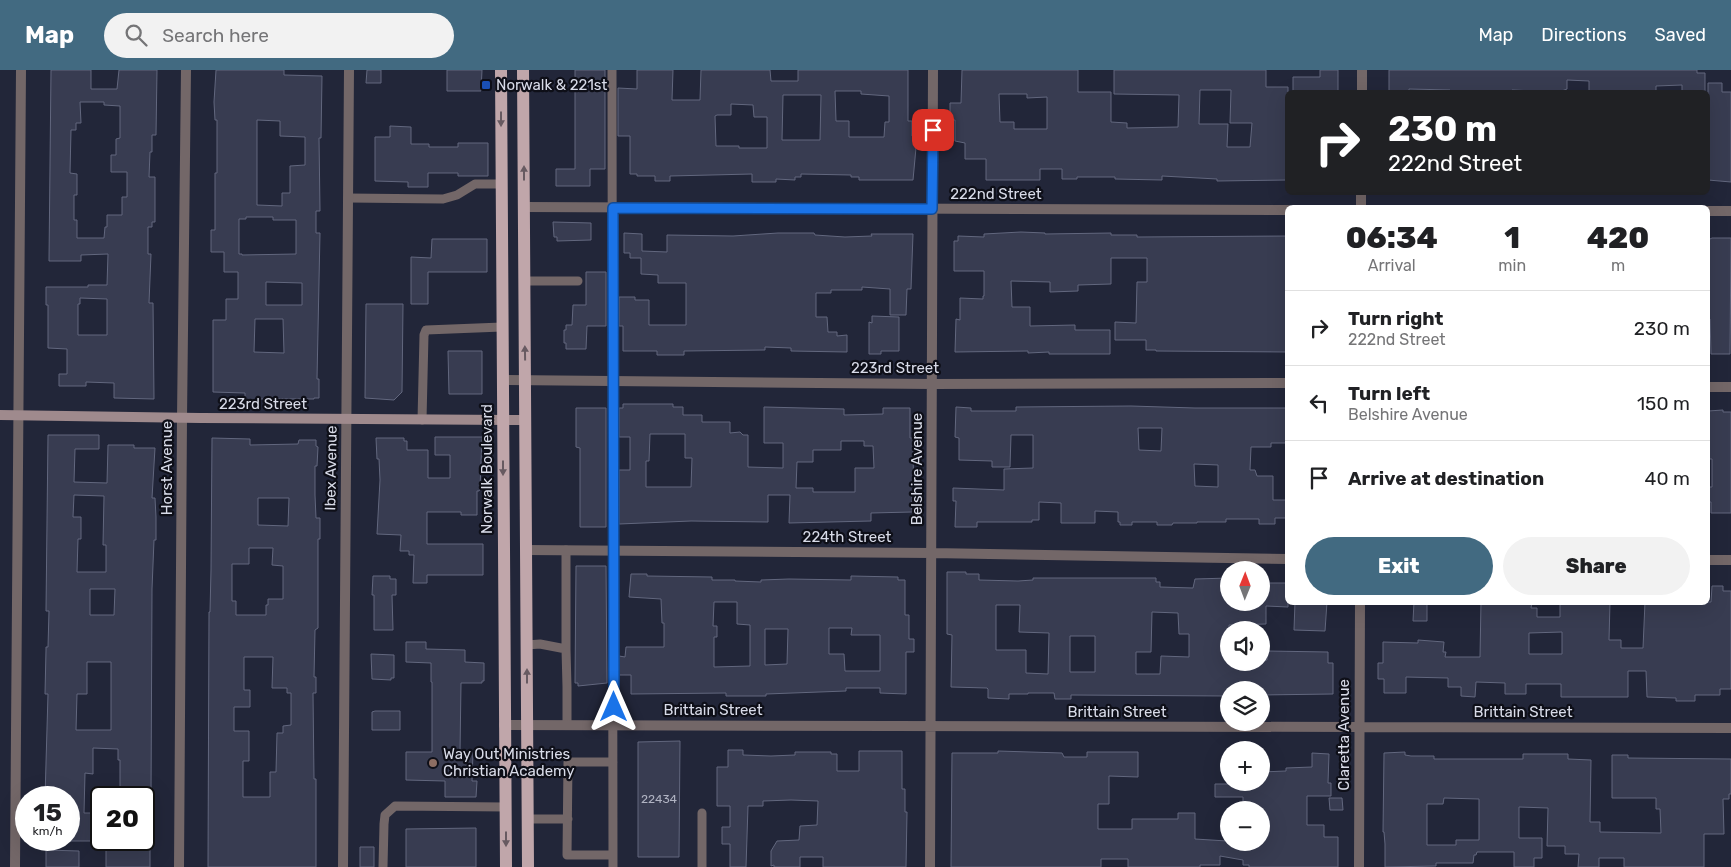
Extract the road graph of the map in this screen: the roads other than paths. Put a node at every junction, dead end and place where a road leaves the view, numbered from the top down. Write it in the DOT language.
graph roads {
  1 [pos="21,70"];
  2 [pos="186,70"];
  3 [pos="349,70"];
  4 [pos="501,70"];
  5 [pos="523,70"];
  6 [pos="612,70"];
  7 [pos="933,70"];
  8 [pos="1362,70"];
  9 [pos="1362,90"];
  10 [pos="501,184"];
  11 [pos="348,198"];
  12 [pos="524,207"];
  13 [pos="613,208"];
  14 [pos="932,209"];
  15 [pos="1285,210"];
  16 [pos="1710,211"];
  17 [pos="1731,211"];
  18 [pos="524,281"];
  19 [pos="578,281"];
  20 [pos="502,327"];
  21 [pos="502,380"];
  22 [pos="525,380"];
  23 [pos="612,381"];
  24 [pos="1285,383"];
  25 [pos="932,384"];
  26 [pos="1710,387"];
  27 [pos="1731,387"];
  28 [pos="0,415"];
  29 [pos="17,416"];
  30 [pos="182,418"];
  31 [pos="347,420"];
  32 [pos="422,420"];
  33 [pos="502,420"];
  34 [pos="525,420"];
  35 [pos="526,550"];
  36 [pos="566,550"];
  37 [pos="613,551"];
  38 [pos="932,553"];
  39 [pos="1285,559"];
  40 [pos="1710,560"];
  41 [pos="1731,560"];
  42 [pos="1360,605"];
  43 [pos="527,645"];
  44 [pos="566,649"];
  45 [pos="504,724"];
  46 [pos="613,724"];
  47 [pos="527,725"];
  48 [pos="567,725"];
  49 [pos="930,727"];
  50 [pos="1359,727"];
  51 [pos="1731,728"];
  52 [pos="613,762"];
  53 [pos="506,807"];
  54 [pos="702,813"];
  55 [pos="528,819"];
  56 [pos="568,819"];
  57 [pos="613,855"];
  58 [pos="14,867"];
  59 [pos="179,867"];
  60 [pos="343,867"];
  61 [pos="383,867"];
  62 [pos="506,867"];
  63 [pos="528,867"];
  64 [pos="613,867"];
  65 [pos="702,867"];
  66 [pos="930,867"];
  67 [pos="1359,867"];
  1 -- 29 [label="street"];
  2 -- 30 [label="street, Horst Avenue"];
  3 -- 11 [label="street, Ibex Avenue"];
  4 -- 10 [label="main road, Norwalk Boulevard, one-way"];
  12 -- 5 [label="main road, one-way"];
  6 -- 13 [label="lane"];
  7 -- 14 [label="street, Belshire Avenue"];
  8 -- 9 [label="street"];
  10 -- 11 [label="lane"];
  10 -- 20 [label="main road, Norwalk Boulevard"];
  11 -- 31 [label="street, Ibex Avenue"];
  12 -- 13 [label="street, 222nd Street"];
  12 -- 18 [label="main road"];
  13 -- 14 [label="street, 222nd Street"];
  13 -- 23 [label="lane"];
  14 -- 15 [label="street, 222nd Street"];
  14 -- 25 [label="street, Belshire Avenue"];
  16 -- 17 [label="street"];
  18 -- 19 [label="lane"];
  22 -- 18 [label="main road, one-way"];
  20 -- 21 [label="main road, Norwalk Boulevard"];
  20 -- 32 [label="lane"];
  21 -- 22 [label="street, 223rd Street"];
  21 -- 33 [label="main road, Norwalk Boulevard"];
  22 -- 23 [label="street, 223rd Street"];
  22 -- 34 [label="main road"];
  23 -- 25 [label="street, 223rd Street"];
  23 -- 37 [label="lane"];
  24 -- 25 [label="street, 223rd Street"];
  25 -- 38 [label="street, Belshire Avenue"];
  26 -- 27 [label="street"];
  28 -- 29 [label="street, 223rd Street"];
  29 -- 30 [label="street, 223rd Street"];
  29 -- 58 [label="street"];
  30 -- 31 [label="street, 223rd Street"];
  30 -- 59 [label="street, Horst Avenue"];
  31 -- 32 [label="street, 223rd Street"];
  31 -- 60 [label="street, Ibex Avenue"];
  32 -- 33 [label="street, 223rd Street"];
  33 -- 34 [label="street, 223rd Street"];
  33 -- 45 [label="main road, Norwalk Boulevard, one-way"];
  34 -- 35 [label="main road"];
  35 -- 36 [label="street, 224th Street"];
  35 -- 43 [label="main road"];
  36 -- 37 [label="street, 224th Street"];
  36 -- 44 [label="lane"];
  37 -- 38 [label="street, 224th Street"];
  37 -- 46 [label="lane"];
  38 -- 39 [label="street, 224th Street"];
  38 -- 49 [label="street, Belshire Avenue"];
  40 -- 41 [label="street"];
  42 -- 50 [label="street, Claretta Avenue"];
  43 -- 44 [label="lane"];
  47 -- 43 [label="main road, one-way"];
  44 -- 48 [label="lane"];
  45 -- 47 [label="street, Brittain Street"];
  45 -- 53 [label="main road, Norwalk Boulevard"];
  46 -- 48 [label="street, Brittain Street"];
  46 -- 49 [label="street, Brittain Street"];
  46 -- 52 [label="lane"];
  47 -- 48 [label="street, Brittain Street"];
  47 -- 55 [label="main road"];
  49 -- 50 [label="street, Brittain Street"];
  49 -- 66 [label="street, Belshire Avenue"];
  50 -- 51 [label="street, Brittain Street"];
  50 -- 67 [label="street, Claretta Avenue"];
  52 -- 56 [label="lane"];
  52 -- 57 [label="lane"];
  53 -- 61 [label="lane"];
  53 -- 62 [label="main road, Norwalk Boulevard, one-way"];
  54 -- 65 [label="lane"];
  55 -- 56 [label="lane"];
  55 -- 63 [label="main road"];
  56 -- 57 [label="lane"];
  57 -- 64 [label="lane"];
}
